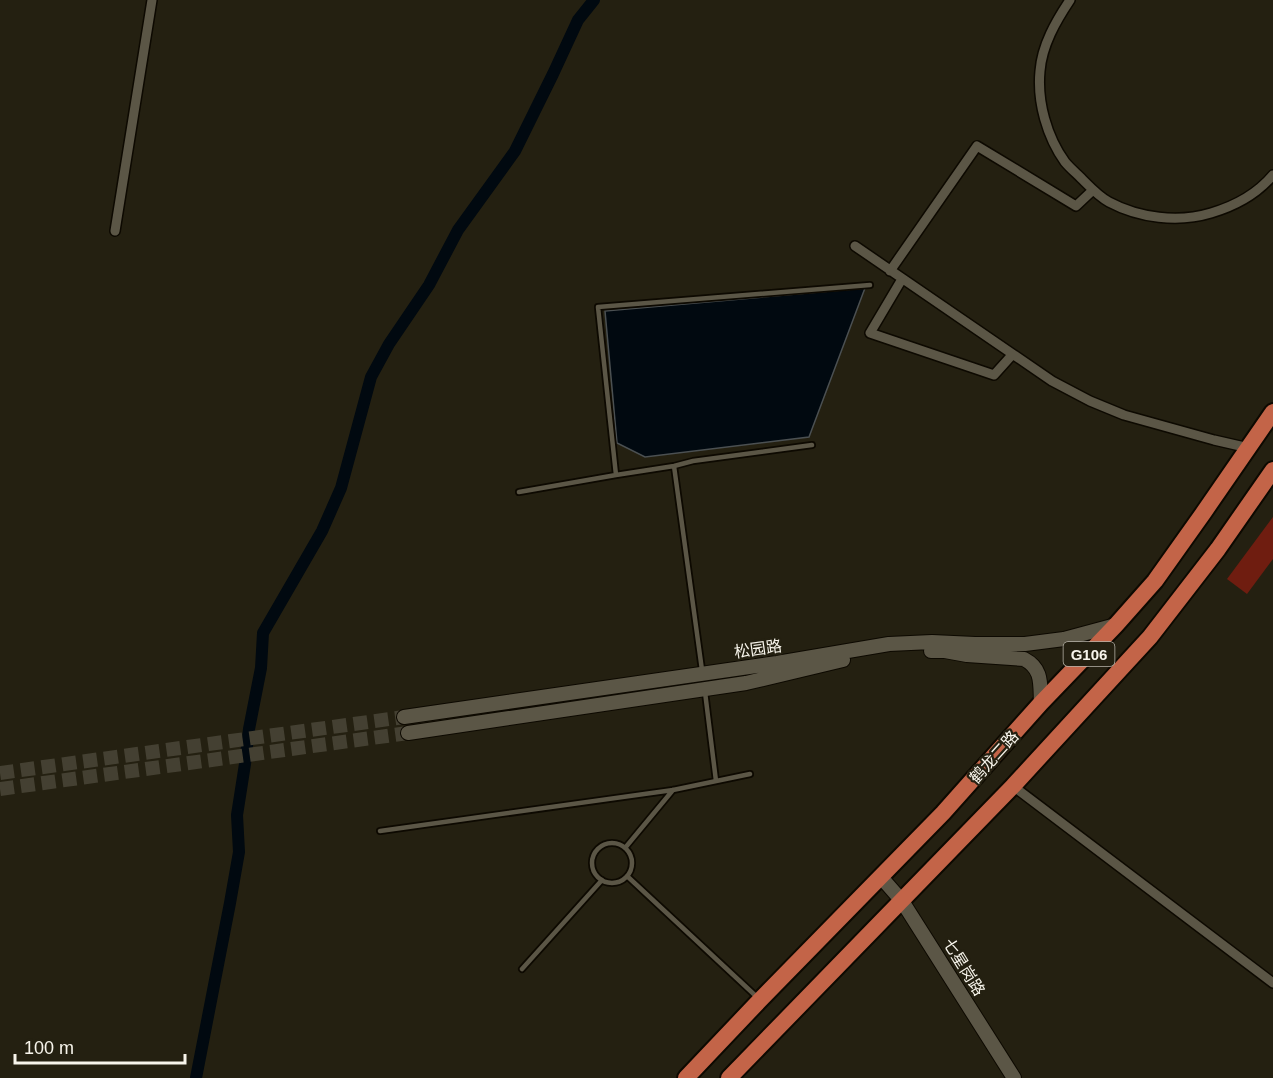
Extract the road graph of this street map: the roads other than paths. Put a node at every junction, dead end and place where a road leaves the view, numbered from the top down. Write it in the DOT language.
graph roads {
  1 [pos="152,0"];
  2 [pos="1070,0"];
  3 [pos="1273,175"];
  4 [pos="1093,190"];
  5 [pos="115,231"];
  6 [pos="855,246"];
  7 [pos="890,270"];
  8 [pos="902,279"];
  9 [pos="870,285"];
  10 [pos="1012,355"];
  11 [pos="1273,412"];
  12 [pos="812,445"];
  13 [pos="1249,448"];
  14 [pos="674,466"];
  15 [pos="1273,470"];
  16 [pos="616,475"];
  17 [pos="519,492"];
  18 [pos="1116,625"];
  19 [pos="702,673"];
  20 [pos="705,690"];
  21 [pos="1041,703"];
  22 [pos="404,717"];
  23 [pos="408,734"];
  24 [pos="750,774"];
  25 [pos="716,781"];
  26 [pos="1013,786"];
  27 [pos="673,790"];
  28 [pos="380,831"];
  29 [pos="625,848"];
  30 [pos="627,876"];
  31 [pos="881,877"];
  32 [pos="602,880"];
  33 [pos="902,901"];
  34 [pos="522,969"];
  35 [pos="1273,983"];
  36 [pos="760,1000"];
  37 [pos="686,1078"];
  38 [pos="729,1078"];
  39 [pos="1014,1078"];
  1 -- 5 [label="street"];
  2 -- 4 [label="street"];
  3 -- 4 [label="street"];
  4 -- 7 [label="street"];
  6 -- 7 [label="street"];
  7 -- 8 [label="street"];
  8 -- 10 [label="street"];
  8 -- 10 [label="street"];
  9 -- 16 [label="lane"];
  10 -- 13 [label="street"];
  11 -- 13 [label="highway, 鹤龙二路 / G106"];
  12 -- 14 [label="lane"];
  13 -- 18 [label="highway, 鹤龙二路 / G106"];
  14 -- 16 [label="lane"];
  14 -- 19 [label="lane"];
  15 -- 26 [label="highway, 鹤龙二路 / G106"];
  16 -- 17 [label="lane"];
  18 -- 19 [label="street, 松园路"];
  18 -- 21 [label="highway, 鹤龙二路 / G106"];
  19 -- 22 [label="street, 松园路"];
  20 -- 21 [label="street, 松园路"];
  20 -- 23 [label="street, 松园路"];
  20 -- 25 [label="lane"];
  21 -- 31 [label="highway, 鹤龙二路 / G106"];
  24 -- 25 [label="lane"];
  25 -- 27 [label="lane"];
  26 -- 33 [label="highway, 鹤龙二路 / G106"];
  26 -- 35 [label="street"];
  27 -- 28 [label="lane"];
  27 -- 29 [label="lane"];
  29 -- 30 [label="lane"];
  29 -- 32 [label="lane"];
  30 -- 32 [label="lane"];
  30 -- 36 [label="lane"];
  31 -- 33 [label="street, 七星岗路"];
  31 -- 36 [label="highway, 鹤龙二路 / G106"];
  32 -- 34 [label="lane"];
  33 -- 38 [label="highway, 鹤龙二路 / G106"];
  33 -- 39 [label="street, 七星岗路"];
  36 -- 37 [label="highway, 鹤龙二路 / G106"];
}
